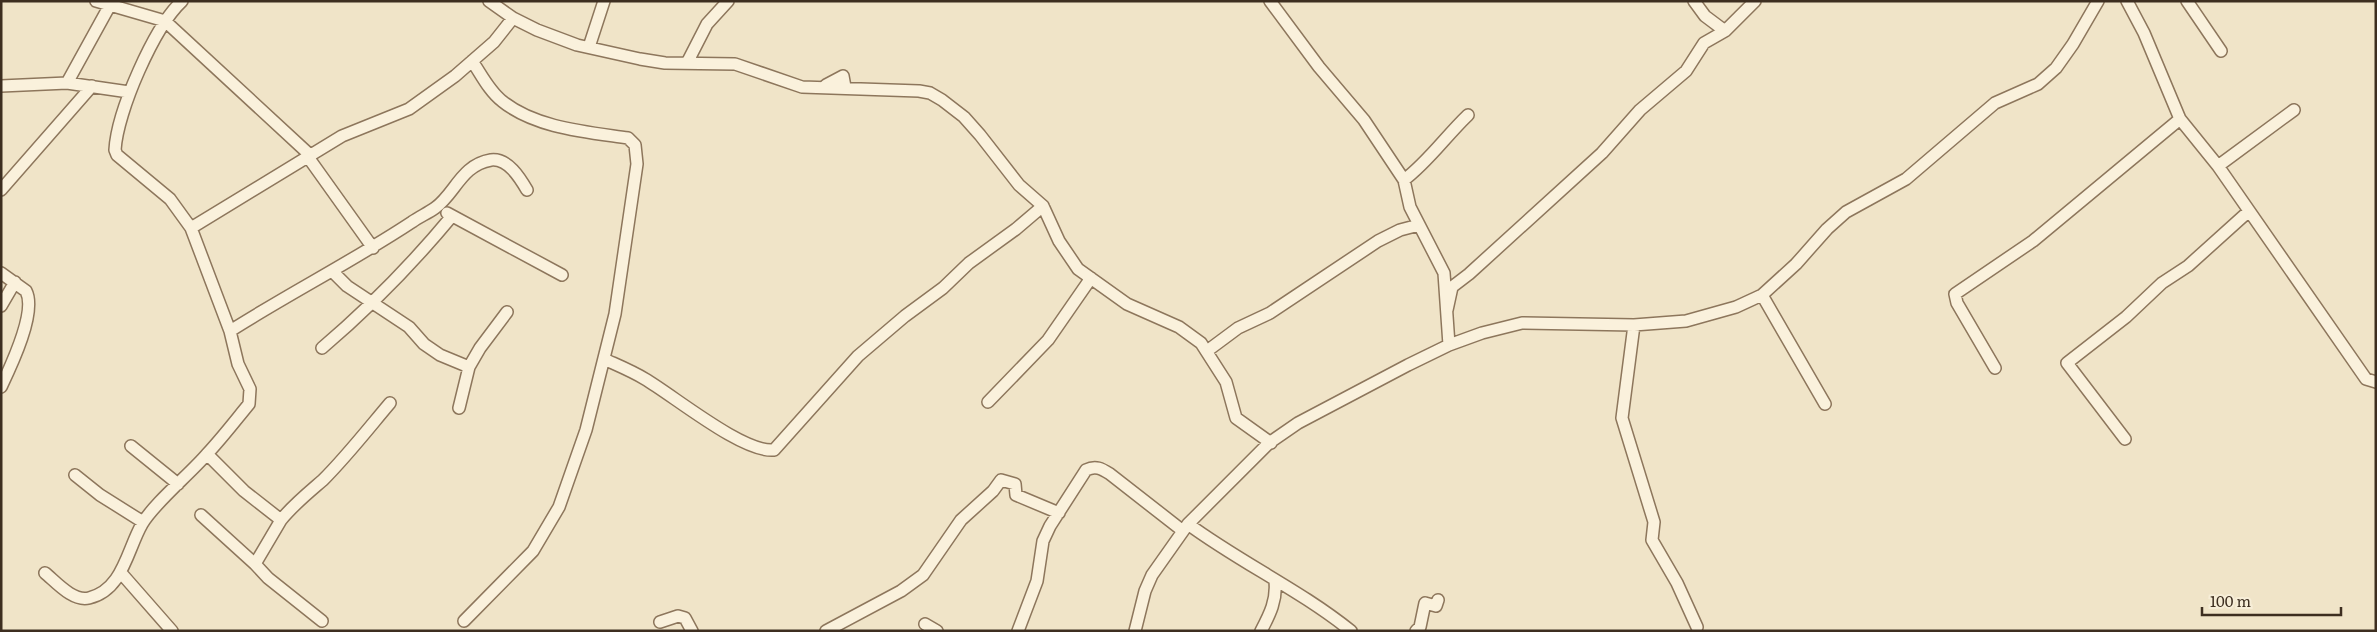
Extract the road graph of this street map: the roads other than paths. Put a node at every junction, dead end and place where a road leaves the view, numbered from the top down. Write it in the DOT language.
graph roads {
  1 [pos="96,1"];
  2 [pos="182,1"];
  3 [pos="489,1"];
  4 [pos="604,1"];
  5 [pos="728,1"];
  6 [pos="1270,1"];
  7 [pos="1694,1"];
  8 [pos="1755,1"];
  9 [pos="2098,1"];
  10 [pos="2127,1"];
  11 [pos="2187,1"];
  12 [pos="110,4"];
  13 [pos="513,18"];
  14 [pos="165,21"];
  15 [pos="1725,31"];
  16 [pos="589,48"];
  17 [pos="2221,51"];
  18 [pos="472,61"];
  19 [pos="687,63"];
  20 [pos="67,83"];
  21 [pos="1,86"];
  22 [pos="92,86"];
  23 [pos="129,92"];
  24 [pos="2294,110"];
  25 [pos="1468,115"];
  26 [pos="2180,119"];
  27 [pos="309,156"];
  28 [pos="2218,166"];
  29 [pos="1404,180"];
  30 [pos="1,190"];
  31 [pos="527,190"];
  32 [pos="1043,206"];
  33 [pos="437,207"];
  34 [pos="2249,211"];
  35 [pos="452,216"];
  36 [pos="444,225"];
  37 [pos="1419,225"];
  38 [pos="191,228"];
  39 [pos="373,248"];
  40 [pos="332,271"];
  41 [pos="1,273"];
  42 [pos="562,275"];
  43 [pos="1091,278"];
  44 [pos="15,282"];
  45 [pos="1762,295"];
  46 [pos="370,302"];
  47 [pos="1,306"];
  48 [pos="1447,310"];
  49 [pos="507,312"];
  50 [pos="1634,325"];
  51 [pos="230,331"];
  52 [pos="1449,345"];
  53 [pos="322,348"];
  54 [pos="1207,351"];
  55 [pos="604,359"];
  56 [pos="470,367"];
  57 [pos="1995,368"];
  58 [pos="2376,382"];
  59 [pos="1,386"];
  60 [pos="988,402"];
  61 [pos="390,403"];
  62 [pos="1825,404"];
  63 [pos="459,408"];
  64 [pos="2125,439"];
  65 [pos="1271,443"];
  66 [pos="131,446"];
  67 [pos="208,454"];
  68 [pos="75,475"];
  69 [pos="178,484"];
  70 [pos="1059,513"];
  71 [pos="201,514"];
  72 [pos="281,520"];
  73 [pos="143,522"];
  74 [pos="1185,528"];
  75 [pos="255,564"];
  76 [pos="44,573"];
  77 [pos="122,574"];
  78 [pos="1275,581"];
  79 [pos="1438,600"];
  80 [pos="322,621"];
  81 [pos="464,621"];
  82 [pos="660,622"];
  83 [pos="925,624"];
  84 [pos="1697,627"];
  85 [pos="172,631"];
  86 [pos="692,631"];
  87 [pos="826,631"];
  88 [pos="937,631"];
  89 [pos="1018,631"];
  90 [pos="1135,631"];
  91 [pos="1262,631"];
  92 [pos="1351,631"];
  93 [pos="1416,631"];
  1 -- 12 [label="street"];
  2 -- 14 [label="street"];
  3 -- 13 [label="street"];
  4 -- 16 [label="street"];
  5 -- 19 [label="street"];
  6 -- 29 [label="street"];
  7 -- 15 [label="street"];
  8 -- 15 [label="street"];
  9 -- 45 [label="street"];
  10 -- 26 [label="street"];
  11 -- 17 [label="street"];
  12 -- 14 [label="street"];
  12 -- 20 [label="street"];
  13 -- 16 [label="street"];
  13 -- 18 [label="street"];
  14 -- 23 [label="street"];
  14 -- 27 [label="street"];
  15 -- 48 [label="street"];
  16 -- 19 [label="street"];
  18 -- 27 [label="street"];
  18 -- 55 [label="street"];
  19 -- 32 [label="street"];
  20 -- 21 [label="street"];
  20 -- 22 [label="street"];
  22 -- 23 [label="street"];
  22 -- 30 [label="street"];
  23 -- 38 [label="street"];
  24 -- 28 [label="street"];
  25 -- 29 [label="street"];
  26 -- 28 [label="street"];
  26 -- 57 [label="street"];
  27 -- 38 [label="street"];
  27 -- 39 [label="street"];
  28 -- 34 [label="street"];
  29 -- 37 [label="street"];
  31 -- 33 [label="street"];
  32 -- 43 [label="street"];
  32 -- 55 [label="street"];
  33 -- 35 [label="street"];
  33 -- 36 [label="street"];
  33 -- 39 [label="street"];
  34 -- 58 [label="street"];
  34 -- 64 [label="street"];
  35 -- 36 [label="street"];
  35 -- 42 [label="street"];
  36 -- 46 [label="street"];
  37 -- 48 [label="street"];
  37 -- 54 [label="street"];
  38 -- 51 [label="street"];
  39 -- 40 [label="street"];
  40 -- 46 [label="street"];
  40 -- 51 [label="street"];
  41 -- 44 [label="street"];
  43 -- 54 [label="street"];
  43 -- 60 [label="street"];
  44 -- 47 [label="street"];
  44 -- 59 [label="street"];
  45 -- 50 [label="street"];
  45 -- 62 [label="street"];
  46 -- 53 [label="street"];
  46 -- 56 [label="street"];
  48 -- 52 [label="street"];
  49 -- 56 [label="street"];
  50 -- 52 [label="street"];
  50 -- 84 [label="street"];
  51 -- 67 [label="street"];
  52 -- 65 [label="street"];
  54 -- 65 [label="street"];
  55 -- 81 [label="street"];
  56 -- 63 [label="street"];
  61 -- 72 [label="street"];
  65 -- 74 [label="street"];
  66 -- 69 [label="street"];
  67 -- 69 [label="street"];
  67 -- 72 [label="street"];
  68 -- 73 [label="street"];
  69 -- 73 [label="street"];
  70 -- 74 [label="street"];
  70 -- 87 [label="street"];
  70 -- 89 [label="street"];
  71 -- 75 [label="street"];
  72 -- 75 [label="street"];
  73 -- 77 [label="street"];
  74 -- 78 [label="street"];
  74 -- 90 [label="street"];
  75 -- 80 [label="street"];
  76 -- 77 [label="street"];
  77 -- 85 [label="street"];
  78 -- 91 [label="street"];
  78 -- 92 [label="street"];
  79 -- 93 [label="street"];
  82 -- 86 [label="street"];
  83 -- 88 [label="street"];
}
